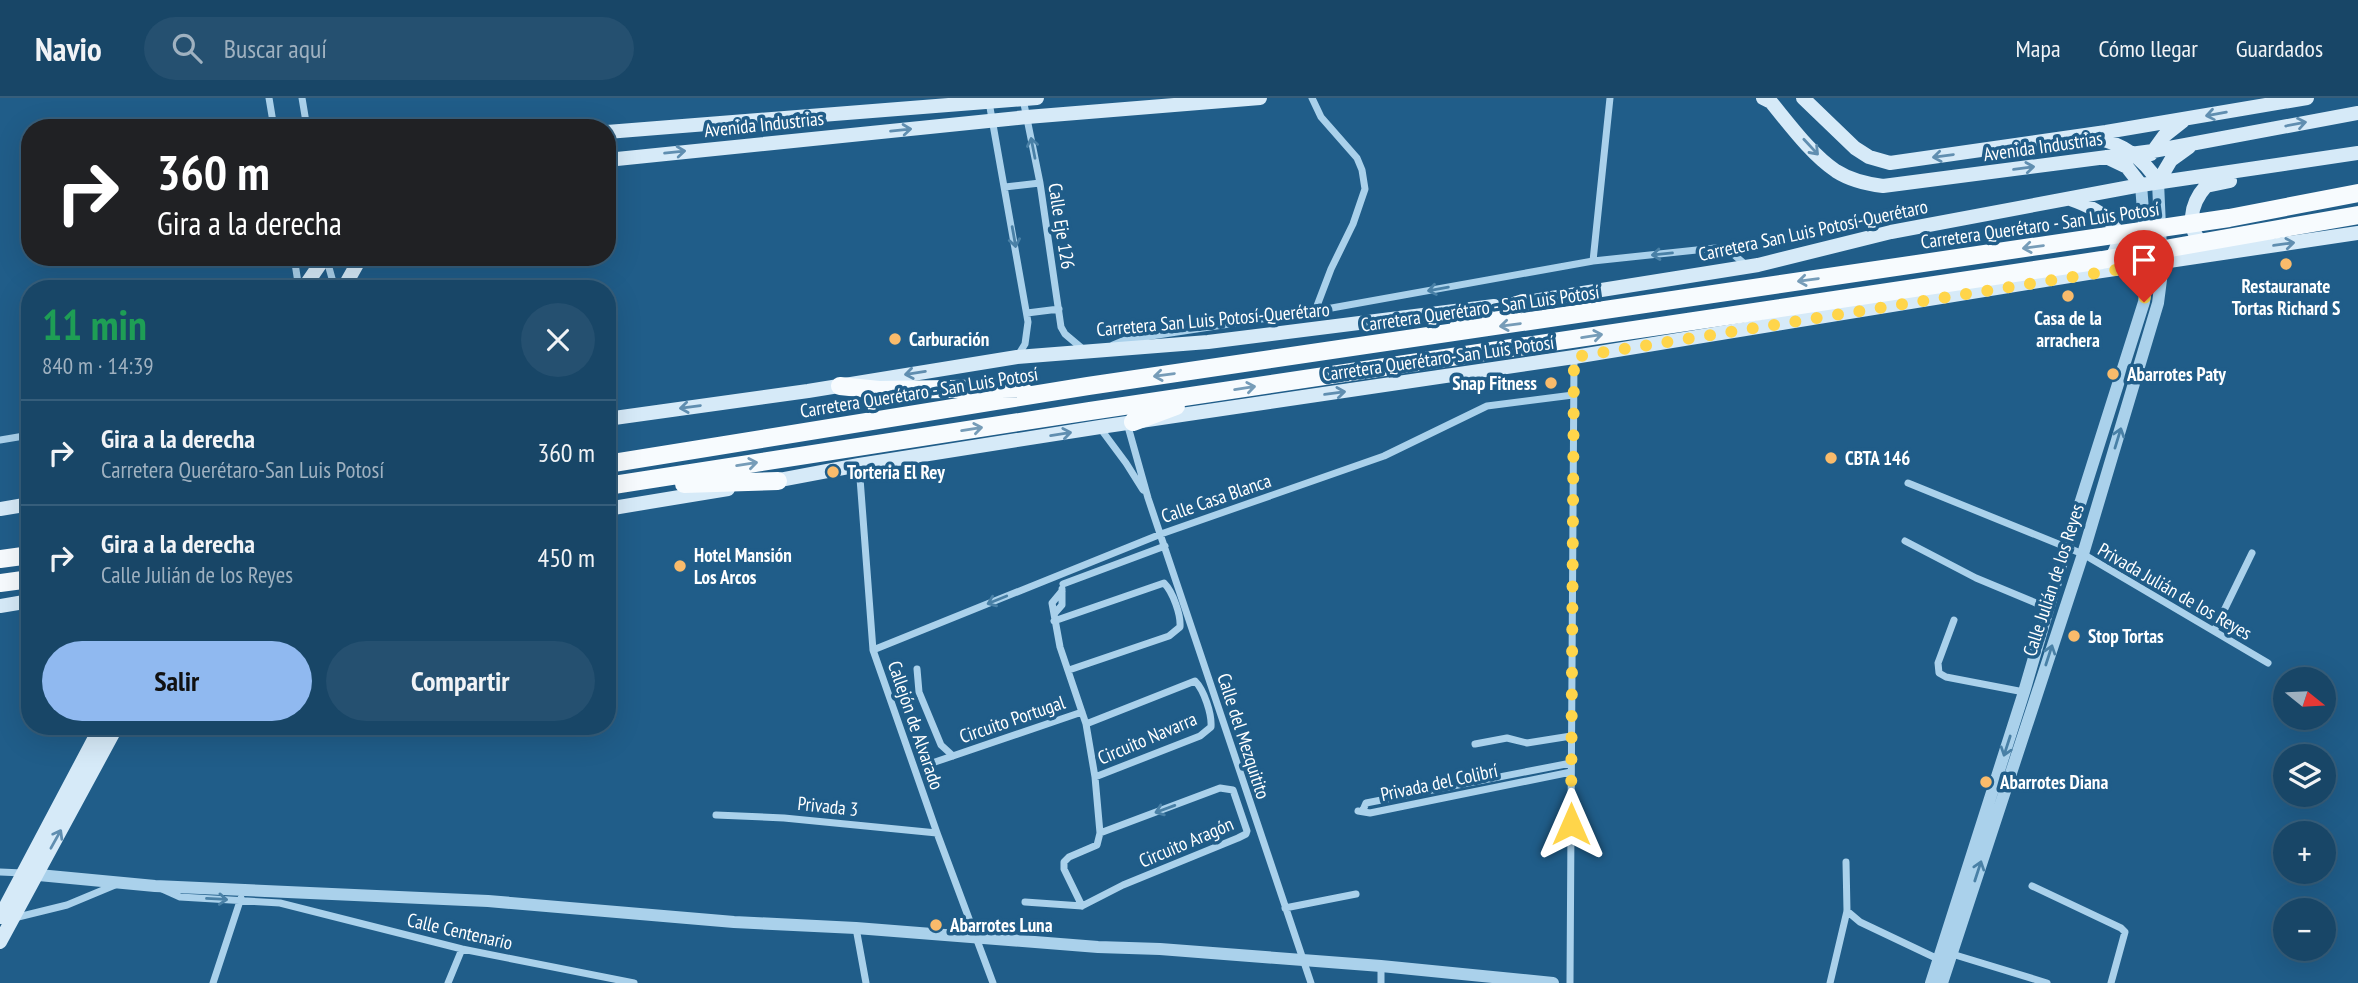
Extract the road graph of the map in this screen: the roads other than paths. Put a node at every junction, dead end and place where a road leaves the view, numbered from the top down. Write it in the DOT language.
graph roads {
  1 [pos="269,98"];
  2 [pos="302,98"];
  3 [pos="1028,98"];
  4 [pos="1260,98"];
  5 [pos="1312,98"];
  6 [pos="1610,98"];
  7 [pos="1763,98"];
  8 [pos="1803,98"];
  9 [pos="2307,98"];
  10 [pos="989,100"];
  11 [pos="2358,113"];
  12 [pos="1027,117"];
  13 [pos="272,119"];
  14 [pos="306,119"];
  15 [pos="2187,119"];
  16 [pos="991,121"];
  17 [pos="710,123"];
  18 [pos="616,131"];
  19 [pos="2085,135"];
  20 [pos="2196,143"];
  21 [pos="714,148"];
  22 [pos="2153,150"];
  23 [pos="2132,153"];
  24 [pos="2358,153"];
  25 [pos="2105,157"];
  26 [pos="2332,157"];
  27 [pos="616,159"];
  28 [pos="2146,165"];
  29 [pos="2158,182"];
  30 [pos="1040,183"];
  31 [pos="2141,185"];
  32 [pos="1005,187"];
  33 [pos="2358,193"];
  34 [pos="2068,198"];
  35 [pos="2358,215"];
  36 [pos="2358,233"];
  37 [pos="2217,254"];
  38 [pos="1592,261"];
  39 [pos="2162,262"];
  40 [pos="2147,265"];
  41 [pos="1747,267"];
  42 [pos="2088,273"];
  43 [pos="1522,303"];
  44 [pos="1059,309"];
  45 [pos="1315,311"];
  46 [pos="1027,313"];
  47 [pos="1416,339"];
  48 [pos="1104,349"];
  49 [pos="1085,350"];
  50 [pos="1017,357"];
  51 [pos="1574,357"];
  52 [pos="840,386"];
  53 [pos="1088,386"];
  54 [pos="1206,394"];
  55 [pos="1573,395"];
  56 [pos="616,418"];
  57 [pos="1130,423"];
  58 [pos="1100,427"];
  59 [pos="21,436"];
  60 [pos="0,440"];
  61 [pos="616,463"];
  62 [pos="859,466"];
  63 [pos="778,481"];
  64 [pos="1908,483"];
  65 [pos="616,485"];
  66 [pos="616,486"];
  67 [pos="1148,498"];
  68 [pos="21,506"];
  69 [pos="616,508"];
  70 [pos="0,509"];
  71 [pos="1161,534"];
  72 [pos="1905,541"];
  73 [pos="1165,546"];
  74 [pos="2066,548"];
  75 [pos="2252,553"];
  76 [pos="2082,554"];
  77 [pos="21,556"];
  78 [pos="0,559"];
  79 [pos="1060,575"];
  80 [pos="21,580"];
  81 [pos="0,583"];
  82 [pos="1063,588"];
  83 [pos="21,602"];
  84 [pos="0,606"];
  85 [pos="2048,608"];
  86 [pos="1054,617"];
  87 [pos="1954,620"];
  88 [pos="2214,631"];
  89 [pos="873,650"];
  90 [pos="2268,663"];
  91 [pos="917,669"];
  92 [pos="1069,670"];
  93 [pos="2024,692"];
  94 [pos="1082,712"];
  95 [pos="1086,723"];
  96 [pos="97,735"];
  97 [pos="112,735"];
  98 [pos="1571,736"];
  99 [pos="1475,744"];
  100 [pos="953,756"];
  101 [pos="936,761"];
  102 [pos="1544,767"];
  103 [pos="1571,767"];
  104 [pos="1095,777"];
  105 [pos="1545,777"];
  106 [pos="1487,779"];
  107 [pos="1444,787"];
  108 [pos="1489,788"];
  109 [pos="1432,790"];
  110 [pos="1997,795"];
  111 [pos="1446,796"];
  112 [pos="1394,797"];
  113 [pos="1434,799"];
  114 [pos="1396,807"];
  115 [pos="716,815"];
  116 [pos="937,833"];
  117 [pos="1100,833"];
  118 [pos="1846,862"];
  119 [pos="0,872"];
  120 [pos="30,874"];
  121 [pos="120,883"];
  122 [pos="2032,886"];
  123 [pos="1356,894"];
  124 [pos="241,895"];
  125 [pos="276,897"];
  126 [pos="1025,902"];
  127 [pos="1961,905"];
  128 [pos="1082,906"];
  129 [pos="1285,908"];
  130 [pos="1847,911"];
  131 [pos="6,918"];
  132 [pos="856,928"];
  133 [pos="976,938"];
  134 [pos="0,942"];
  135 [pos="463,949"];
  136 [pos="1952,954"];
  137 [pos="1938,959"];
  138 [pos="1305,961"];
  139 [pos="1381,966"];
  140 [pos="213,983"];
  141 [pos="448,983"];
  142 [pos="634,983"];
  143 [pos="866,983"];
  144 [pos="993,983"];
  145 [pos="1311,983"];
  146 [pos="1381,983"];
  147 [pos="1553,983"];
  148 [pos="1570,983"];
  149 [pos="1830,983"];
  150 [pos="1931,983"];
  151 [pos="1942,983"];
  152 [pos="2047,983"];
  153 [pos="2111,983"];
  1 -- 13 [label="street"];
  2 -- 14 [label="street"];
  3 -- 10 [label="main road, Avenida Industrias"];
  3 -- 12 [label="street, Calle Eje 126"];
  4 -- 12 [label="main road, Avenida Industrias"];
  5 -- 45 [label="street"];
  6 -- 38 [label="street"];
  7 -- 25 [label="main road, Avenida Industrias, one-way"];
  19 -- 8 [label="main road, Avenida Industrias, one-way"];
  9 -- 15 [label="main road, Avenida Industrias, one-way"];
  10 -- 16 [label="street"];
  10 -- 17 [label="main road, Avenida Industrias"];
  20 -- 11 [label="main road, Avenida Industrias, one-way"];
  12 -- 16 [label="main road, Avenida Industrias"];
  30 -- 12 [label="street, Calle Eje 126, one-way"];
  15 -- 19 [label="main road, Avenida Industrias"];
  15 -- 22 [label="main road"];
  21 -- 16 [label="main road, Avenida Industrias, one-way"];
  16 -- 32 [label="street"];
  17 -- 18 [label="main road, Avenida Industrias"];
  17 -- 21 [label="main road"];
  19 -- 23 [label="main road"];
  20 -- 22 [label="main road, Avenida Industrias"];
  20 -- 29 [label="main road"];
  27 -- 21 [label="main road, Avenida Industrias, one-way"];
  22 -- 23 [label="main road, Avenida Industrias"];
  22 -- 28 [label="main road"];
  23 -- 25 [label="main road, Avenida Industrias"];
  23 -- 28 [label="main road"];
  24 -- 26 [label="main road, Carretera San Luis Potosí-Querétaro"];
  25 -- 31 [label="main road"];
  26 -- 29 [label="main road, Carretera San Luis Potosí-Querétaro"];
  26 -- 37 [label="main road"];
  28 -- 29 [label="main road"];
  28 -- 31 [label="main road"];
  29 -- 31 [label="main road, Carretera San Luis Potosí-Querétaro"];
  29 -- 39 [label="street, Calle Julián de los Reyes"];
  30 -- 32 [label="street"];
  30 -- 44 [label="street, Calle Eje 126"];
  31 -- 34 [label="main road, Carretera San Luis Potosí-Querétaro"];
  31 -- 40 [label="street, Calle Julián de los Reyes"];
  32 -- 46 [label="street, one-way"];
  33 -- 47 [label="highway, Carretera Querétaro - San Luis Potosí, one-way"];
  34 -- 41 [label="main road, Carretera San Luis Potosí-Querétaro"];
  34 -- 42 [label="main road"];
  54 -- 35 [label="highway, one-way"];
  37 -- 36 [label="main road, Carretera Querétaro-San Luis Potosí, one-way"];
  37 -- 39 [label="main road, Carretera Querétaro-San Luis Potosí"];
  41 -- 38 [label="street, one-way"];
  38 -- 45 [label="street, one-way"];
  39 -- 40 [label="main road, Carretera Querétaro-San Luis Potosí"];
  76 -- 39 [label="street, Calle Julián de los Reyes, one-way"];
  40 -- 42 [label="main road, Carretera Querétaro-San Luis Potosí"];
  40 -- 74 [label="street, Calle Julián de los Reyes"];
  41 -- 43 [label="main road, Carretera San Luis Potosí-Querétaro"];
  42 -- 51 [label="main road, Carretera Querétaro-San Luis Potosí"];
  43 -- 47 [label="highway"];
  43 -- 48 [label="main road, Carretera San Luis Potosí-Querétaro"];
  44 -- 46 [label="street"];
  44 -- 49 [label="street, Calle Eje 126"];
  45 -- 48 [label="street"];
  46 -- 50 [label="street"];
  47 -- 53 [label="highway, Carretera Querétaro - San Luis Potosí, one-way"];
  48 -- 49 [label="main road, Carretera San Luis Potosí-Querétaro"];
  49 -- 50 [label="main road, Carretera San Luis Potosí-Querétaro"];
  50 -- 52 [label="main road, Carretera San Luis Potosí-Querétaro, one-way"];
  51 -- 55 [label="street"];
  57 -- 51 [label="main road, Carretera Querétaro-San Luis Potosí, one-way"];
  52 -- 53 [label="highway"];
  52 -- 56 [label="main road, Carretera San Luis Potosí-Querétaro, one-way"];
  53 -- 61 [label="highway, Carretera Querétaro - San Luis Potosí"];
  54 -- 57 [label="highway"];
  65 -- 54 [label="highway, one-way"];
  55 -- 71 [label="street, Calle Casa Blanca"];
  55 -- 98 [label="street"];
  57 -- 58 [label="main road, Carretera Querétaro-San Luis Potosí"];
  57 -- 67 [label="street, Calle del Mezquitito"];
  62 -- 58 [label="main road, Carretera Querétaro-San Luis Potosí, one-way"];
  58 -- 67 [label="street, Calle del Mezquitito"];
  59 -- 60 [label="street"];
  62 -- 63 [label="main road, Carretera Querétaro-San Luis Potosí"];
  62 -- 89 [label="street, Callejón de Alvarado"];
  63 -- 66 [label="highway"];
  63 -- 69 [label="main road, Carretera Querétaro-San Luis Potosí"];
  64 -- 74 [label="street, Privada Julián de los Reyes"];
  67 -- 71 [label="street, Calle del Mezquitito"];
  68 -- 70 [label="main road"];
  71 -- 73 [label="street, Calle del Mezquitito"];
  71 -- 79 [label="street, Calle Casa Blanca"];
  72 -- 85 [label="street"];
  73 -- 82 [label="street"];
  73 -- 129 [label="street, Calle del Mezquitito"];
  74 -- 76 [label="street, Privada Julián de los Reyes"];
  74 -- 85 [label="street, Calle Julián de los Reyes"];
  75 -- 88 [label="street"];
  76 -- 88 [label="street, Privada Julián de los Reyes"];
  110 -- 76 [label="street, Calle Julián de los Reyes, one-way"];
  77 -- 78 [label="highway"];
  79 -- 82 [label="street"];
  79 -- 89 [label="street, Calle Casa Blanca, one-way"];
  80 -- 81 [label="highway"];
  82 -- 86 [label="street"];
  83 -- 84 [label="main road"];
  85 -- 93 [label="street, Calle Julián de los Reyes"];
  86 -- 92 [label="street"];
  86 -- 92 [label="street"];
  87 -- 93 [label="street"];
  88 -- 90 [label="street, Privada Julián de los Reyes"];
  89 -- 116 [label="street, Callejón de Alvarado"];
  91 -- 100 [label="street, Circuito Portugal"];
  92 -- 94 [label="street"];
  93 -- 110 [label="street, Calle Julián de los Reyes, one-way"];
  94 -- 95 [label="street"];
  94 -- 100 [label="street, Circuito Portugal"];
  95 -- 104 [label="street"];
  95 -- 104 [label="street, Circuito Navarra"];
  96 -- 120 [label="main road"];
  120 -- 97 [label="main road, one-way"];
  98 -- 99 [label="street"];
  98 -- 103 [label="street"];
  100 -- 101 [label="street, Circuito Portugal"];
  102 -- 103 [label="street, Privada del Colibrí"];
  102 -- 105 [label="street"];
  102 -- 106 [label="street, Privada del Colibrí"];
  103 -- 105 [label="street, Privada del Colibrí"];
  103 -- 148 [label="street"];
  104 -- 117 [label="street"];
  105 -- 108 [label="street, Privada del Colibrí"];
  106 -- 107 [label="street, Privada del Colibrí"];
  106 -- 108 [label="street"];
  107 -- 109 [label="street, Privada del Colibrí"];
  107 -- 111 [label="street"];
  108 -- 111 [label="street, Privada del Colibrí"];
  109 -- 112 [label="street, Privada del Colibrí"];
  109 -- 113 [label="street"];
  110 -- 127 [label="street, Calle Julián de los Reyes"];
  111 -- 113 [label="street, Privada del Colibrí"];
  112 -- 114 [label="street"];
  112 -- 114 [label="street, Privada del Colibrí"];
  113 -- 114 [label="street, Privada del Colibrí"];
  115 -- 116 [label="street, Privada 3"];
  116 -- 133 [label="street, Callejón de Alvarado"];
  117 -- 128 [label="street"];
  128 -- 117 [label="street, Circuito Aragón, one-way"];
  118 -- 130 [label="street"];
  119 -- 120 [label="street"];
  120 -- 121 [label="street"];
  120 -- 131 [label="main road"];
  121 -- 124 [label="street"];
  121 -- 131 [label="street"];
  122 -- 153 [label="street"];
  123 -- 129 [label="street"];
  124 -- 125 [label="street"];
  124 -- 140 [label="street"];
  125 -- 132 [label="street"];
  125 -- 135 [label="street, Calle Centenario"];
  126 -- 128 [label="street"];
  127 -- 136 [label="street, Calle Julián de los Reyes"];
  127 -- 137 [label="street, Calle Julián de los Reyes"];
  129 -- 138 [label="street, Calle del Mezquitito"];
  130 -- 137 [label="street"];
  130 -- 149 [label="street"];
  131 -- 134 [label="main road"];
  132 -- 133 [label="street"];
  132 -- 143 [label="street"];
  133 -- 138 [label="street"];
  133 -- 144 [label="street, Callejón de Alvarado"];
  135 -- 141 [label="street"];
  135 -- 142 [label="street, Calle Centenario"];
  136 -- 151 [label="street, Calle Julián de los Reyes"];
  136 -- 152 [label="street"];
  137 -- 150 [label="street, Calle Julián de los Reyes"];
  138 -- 139 [label="street"];
  138 -- 145 [label="street, Calle del Mezquitito"];
  139 -- 146 [label="street"];
  139 -- 147 [label="street"];
}
